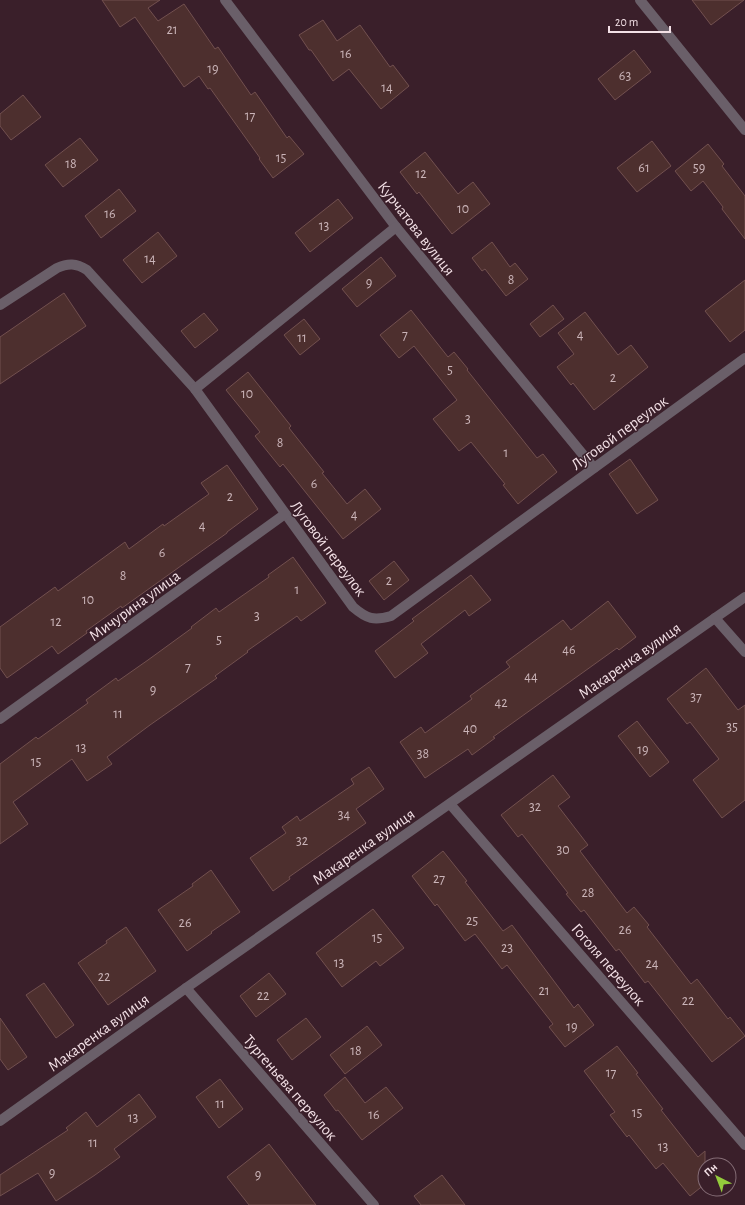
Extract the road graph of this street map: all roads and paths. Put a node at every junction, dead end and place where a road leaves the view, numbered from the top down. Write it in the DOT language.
graph roads {
  1 [pos="225,0"];
  2 [pos="640,0"];
  3 [pos="745,130"];
  4 [pos="396,227"];
  5 [pos="0,305"];
  6 [pos="745,358"];
  7 [pos="194,389"];
  8 [pos="594,468"];
  9 [pos="285,514"];
  10 [pos="745,597"];
  11 [pos="715,618"];
  12 [pos="745,652"];
  13 [pos="0,719"];
  14 [pos="450,804"];
  15 [pos="186,988"];
  16 [pos="0,1121"];
  17 [pos="745,1145"];
  18 [pos="374,1205"];
  1 -- 4 [label="street, Курчатова вулиця"];
  2 -- 3 [label="street"];
  4 -- 7 [label="street"];
  4 -- 8 [label="street, Курчатова вулиця"];
  5 -- 7 [label="street, Луговой переулок"];
  6 -- 8 [label="street, Луговой переулок"];
  7 -- 9 [label="street, Луговой переулок"];
  8 -- 9 [label="street, Луговой переулок"];
  9 -- 13 [label="street, Мичурина улица"];
  10 -- 11 [label="street, Макаренка вулиця"];
  11 -- 12 [label="street"];
  11 -- 14 [label="street, Макаренка вулиця"];
  14 -- 15 [label="street, Макаренка вулиця"];
  14 -- 17 [label="street, Гоголя переулок"];
  15 -- 16 [label="street, Макаренка вулиця"];
  15 -- 18 [label="street, Тургеньева переулок"];
}
